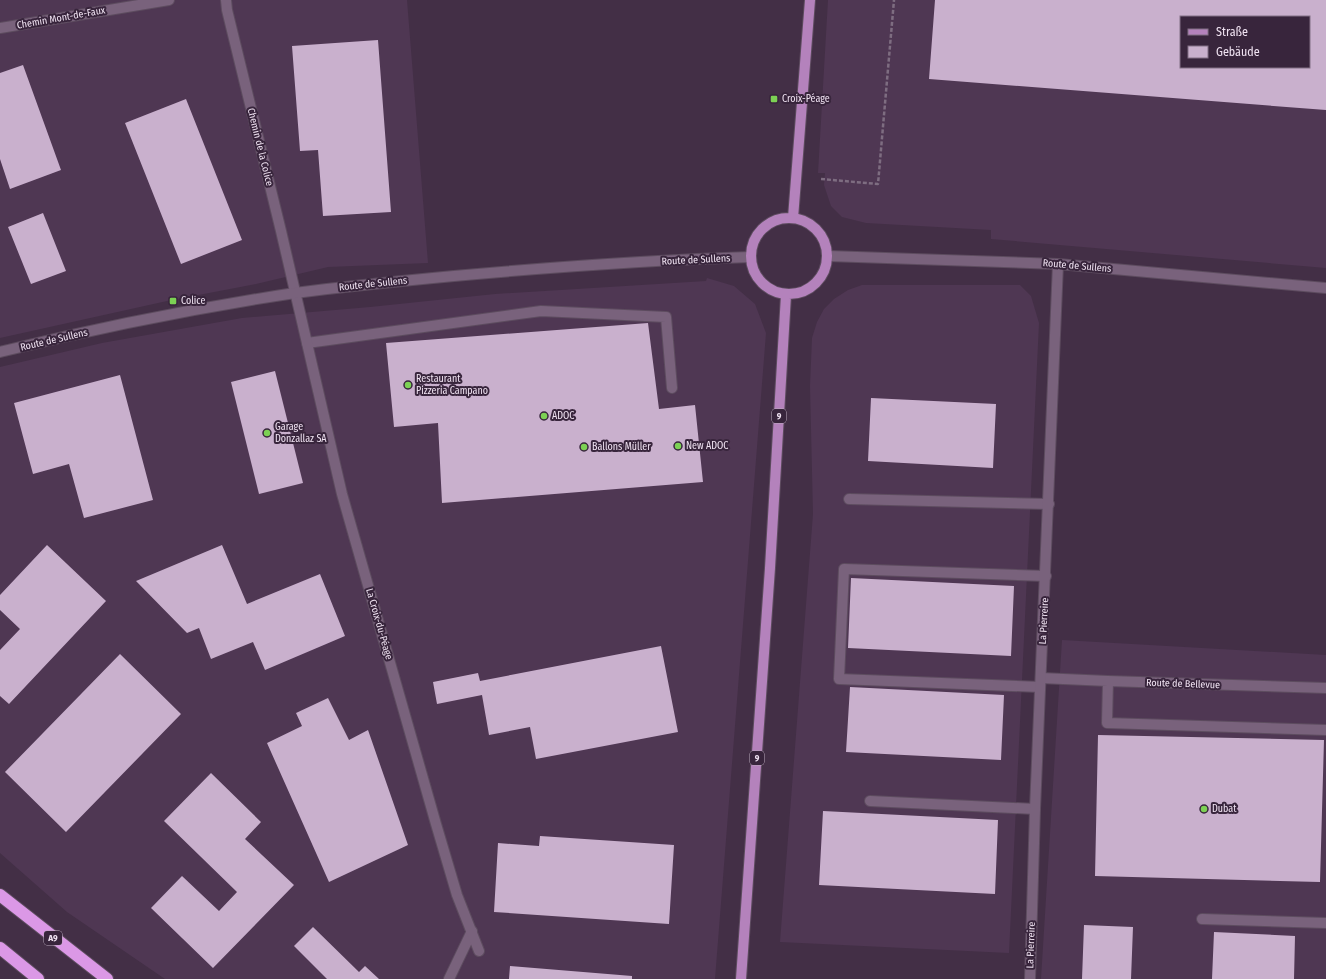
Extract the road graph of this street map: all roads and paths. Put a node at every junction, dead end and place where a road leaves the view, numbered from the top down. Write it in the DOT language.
graph roads {
  1 [pos="169,0"];
  2 [pos="226,0"];
  3 [pos="810,0"];
  4 [pos="894,0"];
  5 [pos="0,28"];
  6 [pos="821,179"];
  7 [pos="793,218"];
  8 [pos="828,256"];
  9 [pos="751,257"];
  10 [pos="1058,264"];
  11 [pos="1326,288"];
  12 [pos="295,293"];
  13 [pos="786,295"];
  14 [pos="307,343"];
  15 [pos="0,352"];
  16 [pos="672,388"];
  17 [pos="850,499"];
  18 [pos="1049,504"];
  19 [pos="1046,576"];
  20 [pos="1108,681"];
  21 [pos="1041,682"];
  22 [pos="1326,688"];
  23 [pos="1326,730"];
  24 [pos="870,801"];
  25 [pos="1035,809"];
  26 [pos="0,895"];
  27 [pos="1202,919"];
  28 [pos="1326,923"];
  29 [pos="472,930"];
  30 [pos="0,948"];
  31 [pos="479,951"];
  32 [pos="38,979"];
  33 [pos="107,979"];
  34 [pos="449,979"];
  35 [pos="741,979"];
  36 [pos="1030,979"];
  1 -- 5 [label="street, Chemin Mont-de-Faux"];
  2 -- 12 [label="street, Chemin de la Colice"];
  3 -- 7 [label="main road"];
  4 -- 6 [label="path"];
  7 -- 8 [label="main road"];
  7 -- 9 [label="main road"];
  8 -- 10 [label="street, Route de Sullens"];
  8 -- 13 [label="main road"];
  9 -- 12 [label="street, Route de Sullens"];
  9 -- 13 [label="main road"];
  10 -- 11 [label="street, Route de Sullens"];
  10 -- 18 [label="street, La Pierreire"];
  12 -- 14 [label="street, La Croix-du-Péage"];
  12 -- 15 [label="street, Route de Sullens"];
  13 -- 35 [label="main road, 9"];
  14 -- 16 [label="street"];
  14 -- 29 [label="street, La Croix-du-Péage"];
  17 -- 18 [label="street"];
  18 -- 19 [label="street, La Pierreire"];
  19 -- 21 [label="street, La Pierreire"];
  19 -- 21 [label="street, Route de Bellevue"];
  20 -- 21 [label="street, Route de Bellevue"];
  20 -- 22 [label="street, Route de Bellevue"];
  20 -- 23 [label="street"];
  21 -- 25 [label="street, La Pierreire"];
  24 -- 25 [label="street"];
  25 -- 36 [label="street, La Pierreire"];
  26 -- 33 [label="highway, A9"];
  27 -- 28 [label="street"];
  29 -- 31 [label="street, La Croix-du-Péage"];
  29 -- 34 [label="street"];
  30 -- 32 [label="highway"];
}
